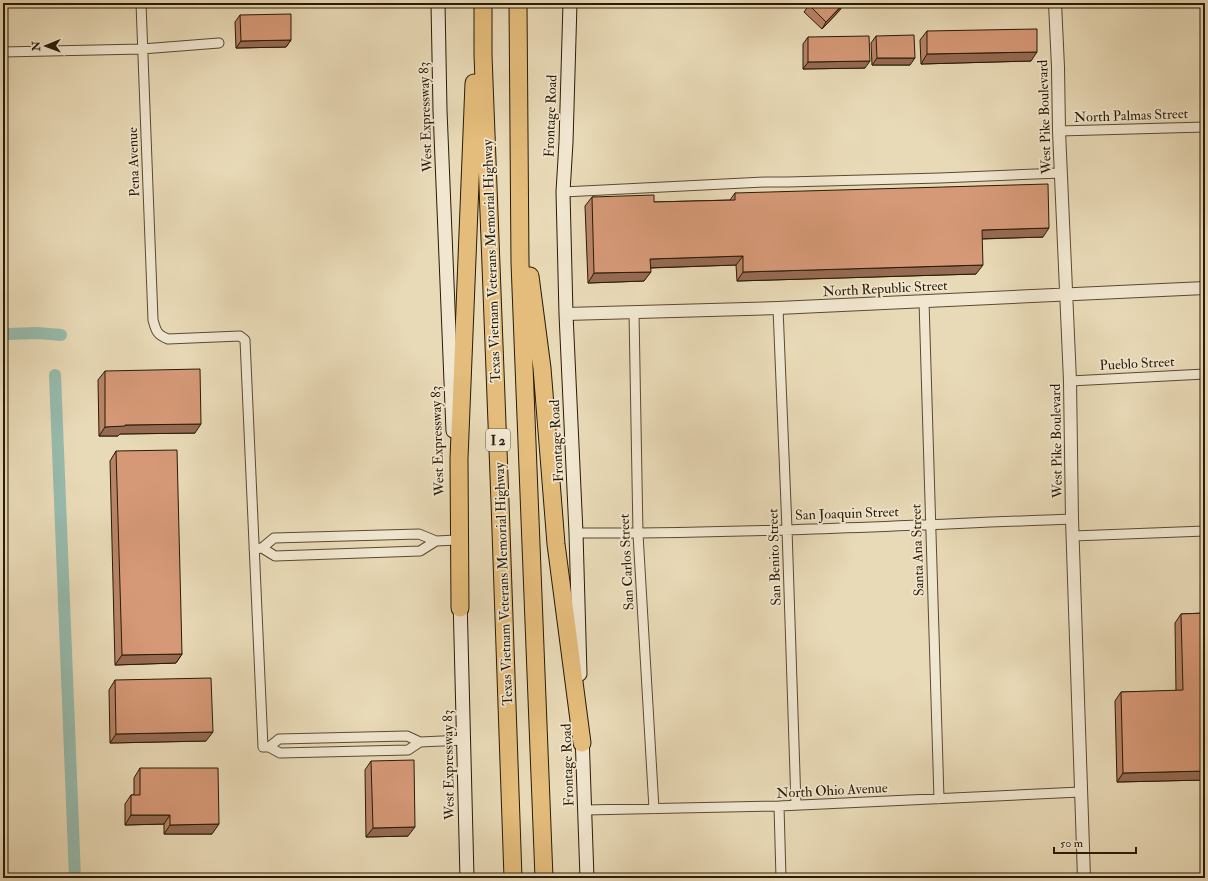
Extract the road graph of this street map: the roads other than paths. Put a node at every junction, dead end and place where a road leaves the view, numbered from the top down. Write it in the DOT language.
graph roads {
  1 [pos="141,3"];
  2 [pos="438,3"];
  3 [pos="477,3"];
  4 [pos="483,3"];
  5 [pos="518,3"];
  6 [pos="570,3"];
  7 [pos="1055,3"];
  8 [pos="219,43"];
  9 [pos="142,49"];
  10 [pos="3,52"];
  11 [pos="1205,127"];
  12 [pos="1059,131"];
  13 [pos="1060,173"];
  14 [pos="519,188"];
  15 [pos="563,192"];
  16 [pos="1205,288"];
  17 [pos="1066,294"];
  18 [pos="924,301"];
  19 [pos="778,308"];
  20 [pos="634,313"];
  21 [pos="566,314"];
  22 [pos="1205,374"];
  23 [pos="1070,381"];
  24 [pos="1072,518"];
  25 [pos="930,524"];
  26 [pos="787,529"];
  27 [pos="1205,531"];
  28 [pos="576,533"];
  29 [pos="638,534"];
  30 [pos="1073,536"];
  31 [pos="458,540"];
  32 [pos="436,541"];
  33 [pos="258,548"];
  34 [pos="460,608"];
  35 [pos="464,740"];
  36 [pos="420,742"];
  37 [pos="582,743"];
  38 [pos="269,747"];
  39 [pos="1080,792"];
  40 [pos="939,799"];
  41 [pos="796,805"];
  42 [pos="779,806"];
  43 [pos="654,809"];
  44 [pos="585,810"];
  45 [pos="467,878"];
  46 [pos="513,878"];
  47 [pos="544,878"];
  48 [pos="587,878"];
  49 [pos="781,878"];
  50 [pos="1084,878"];
  1 -- 9 [label="street, Pena Avenue"];
  2 -- 31 [label="main road, West Expressway 83"];
  3 -- 34 [label="highway"];
  4 -- 46 [label="highway, Texas Vietnam Veterans Memorial Highway / I 2"];
  5 -- 14 [label="highway, Texas Vietnam Veterans Memorial Highway / I 2"];
  6 -- 15 [label="main road, Frontage Road"];
  7 -- 12 [label="street, West Pike Boulevard"];
  8 -- 9 [label="street"];
  9 -- 10 [label="street"];
  9 -- 33 [label="street, Pena Avenue"];
  11 -- 12 [label="street, North Palmas Street"];
  12 -- 13 [label="street, West Pike Boulevard"];
  13 -- 15 [label="street"];
  13 -- 17 [label="street, West Pike Boulevard"];
  14 -- 37 [label="highway"];
  14 -- 47 [label="highway, Texas Vietnam Veterans Memorial Highway / I 2"];
  15 -- 21 [label="main road, Frontage Road"];
  16 -- 17 [label="street, North Republic Street"];
  17 -- 18 [label="street, North Republic Street"];
  17 -- 23 [label="street, West Pike Boulevard"];
  18 -- 19 [label="street, North Republic Street"];
  18 -- 25 [label="street, Santa Ana Street"];
  19 -- 20 [label="street, North Republic Street"];
  19 -- 26 [label="street, San Benito Street"];
  20 -- 21 [label="street, North Republic Street"];
  20 -- 29 [label="street, San Carlos Street"];
  21 -- 28 [label="main road, Frontage Road"];
  22 -- 23 [label="street, Pueblo Street"];
  23 -- 24 [label="street, West Pike Boulevard"];
  24 -- 25 [label="street, San Joaquin Street"];
  24 -- 30 [label="street, West Pike Boulevard"];
  25 -- 26 [label="street, San Joaquin Street"];
  25 -- 40 [label="street, Santa Ana Street"];
  26 -- 29 [label="street, San Joaquin Street"];
  26 -- 41 [label="street, San Benito Street"];
  27 -- 30 [label="street"];
  28 -- 29 [label="street, San Joaquin Street"];
  28 -- 37 [label="main road, Frontage Road"];
  29 -- 43 [label="street, San Carlos Street"];
  30 -- 39 [label="street, West Pike Boulevard"];
  31 -- 32 [label="street"];
  31 -- 34 [label="main road, West Expressway 83"];
  32 -- 33 [label="street"];
  32 -- 33 [label="street"];
  33 -- 38 [label="street"];
  34 -- 35 [label="main road, West Expressway 83"];
  35 -- 36 [label="street"];
  35 -- 45 [label="main road, West Expressway 83"];
  36 -- 38 [label="street"];
  36 -- 38 [label="street"];
  37 -- 44 [label="main road, Frontage Road"];
  39 -- 40 [label="street, North Ohio Avenue"];
  39 -- 50 [label="street, West Pike Boulevard"];
  40 -- 41 [label="street, North Ohio Avenue"];
  41 -- 42 [label="street, North Ohio Avenue"];
  42 -- 43 [label="street, North Ohio Avenue"];
  42 -- 49 [label="street"];
  43 -- 44 [label="street, North Ohio Avenue"];
  44 -- 48 [label="main road, Frontage Road"];
}
